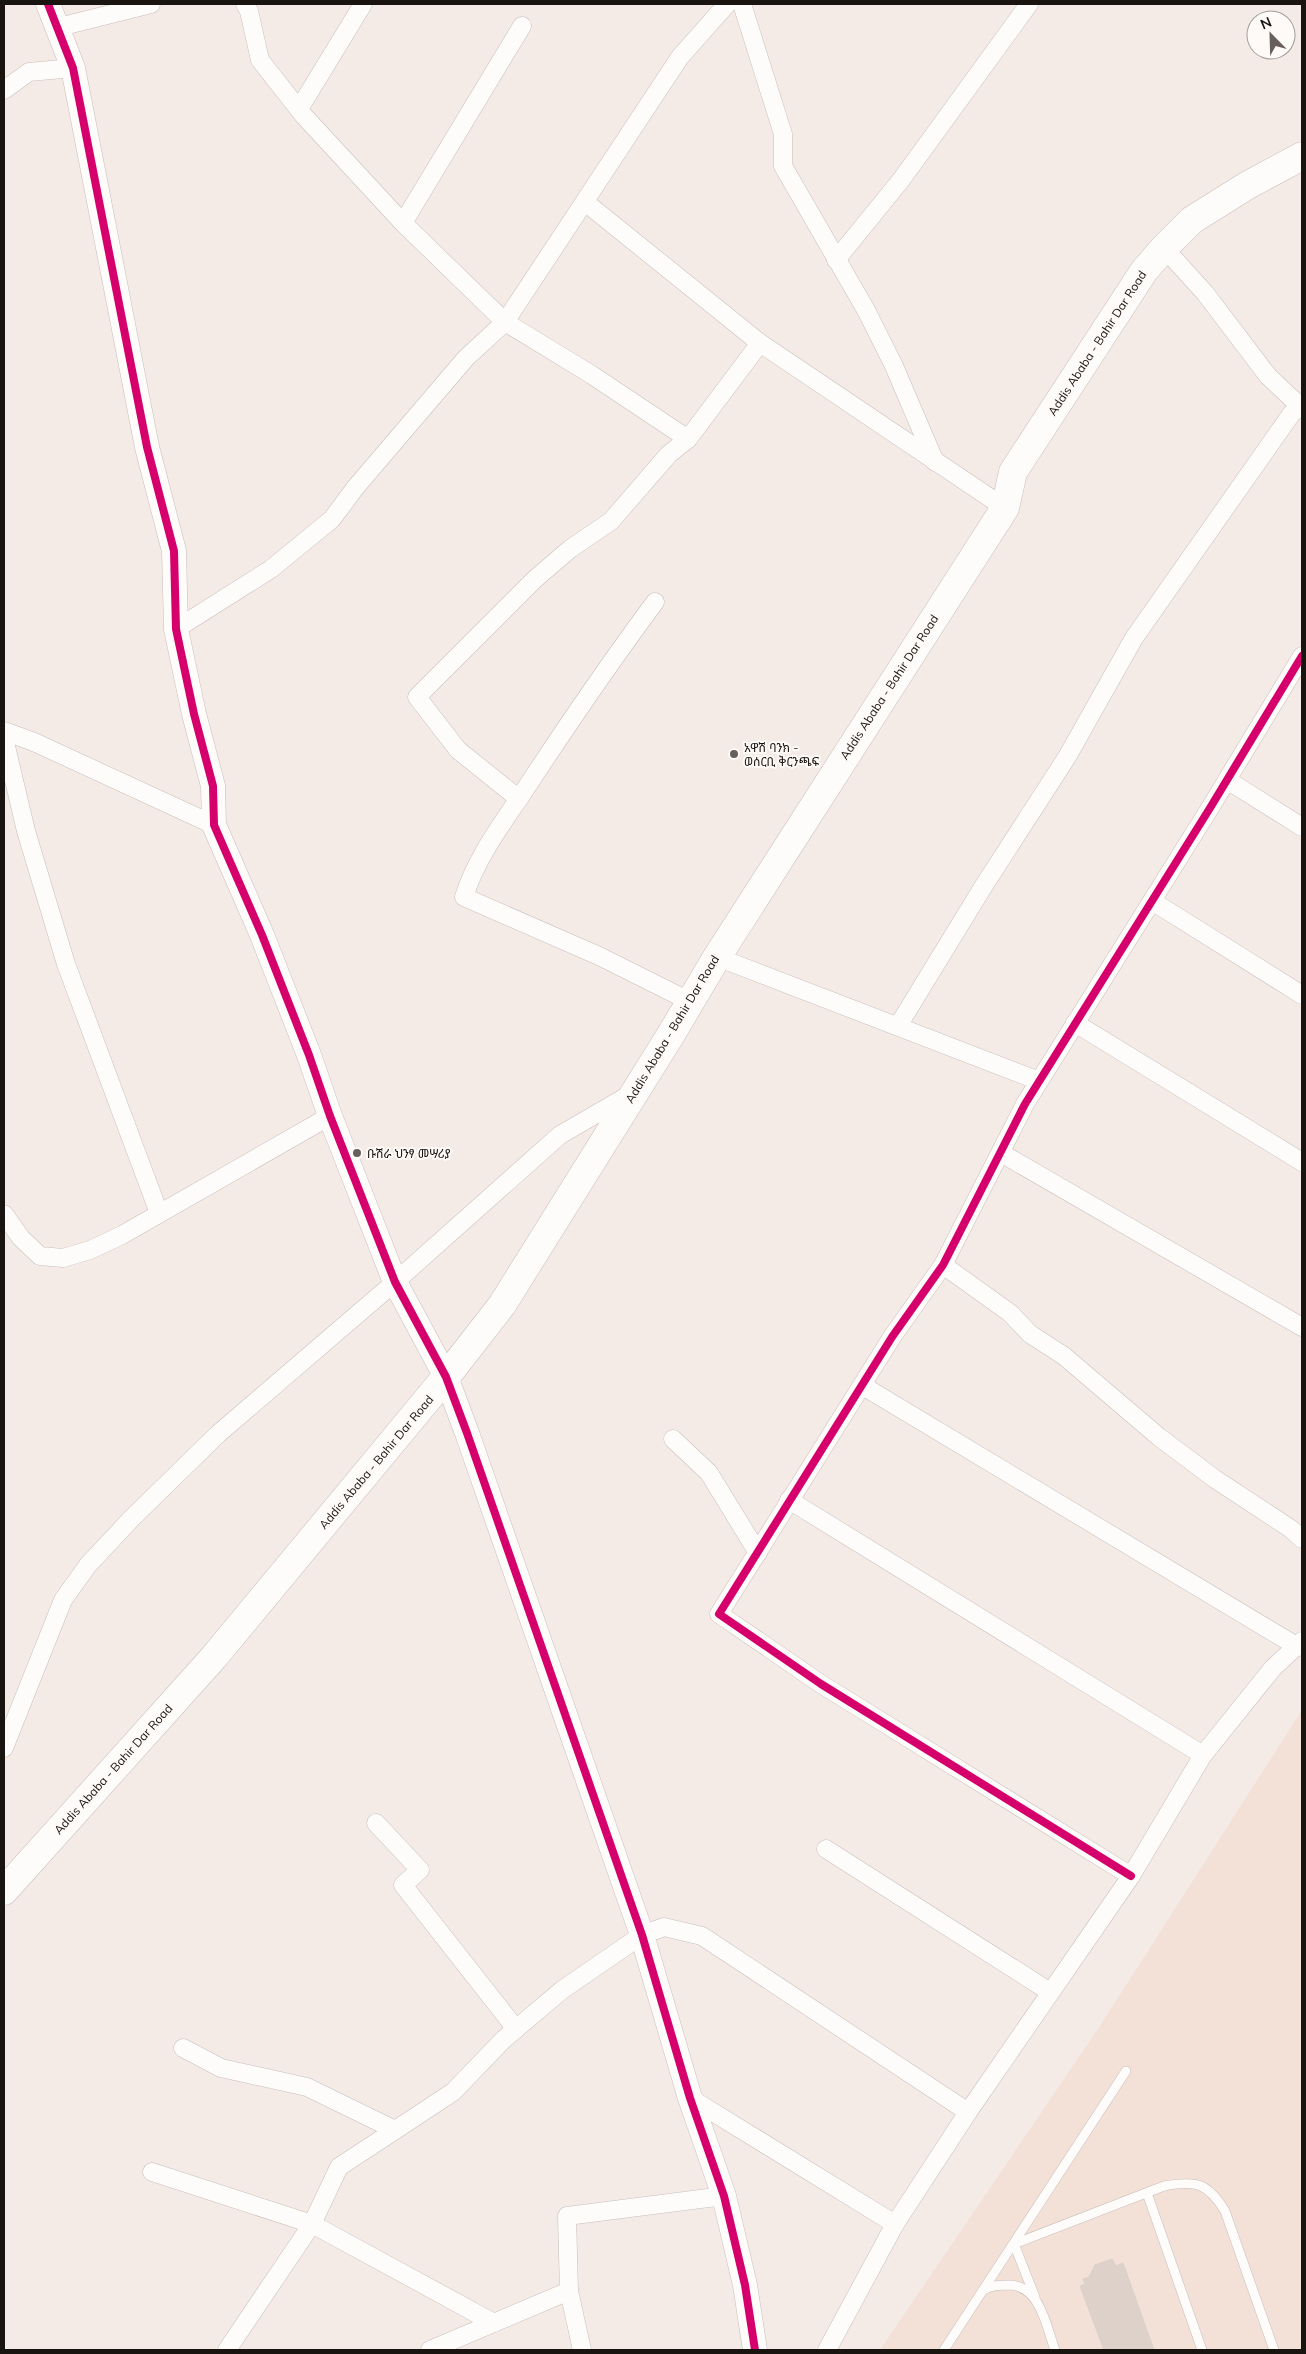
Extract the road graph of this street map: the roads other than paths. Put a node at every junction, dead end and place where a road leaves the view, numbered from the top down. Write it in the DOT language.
graph roads {
  1 [pos="48,4"];
  2 [pos="151,4"];
  3 [pos="245,4"];
  4 [pos="363,4"];
  5 [pos="727,4"];
  6 [pos="742,4"];
  7 [pos="1029,4"];
  8 [pos="58,26"];
  9 [pos="522,26"];
  10 [pos="73,68"];
  11 [pos="4,90"];
  12 [pos="299,110"];
  13 [pos="1302,156"];
  14 [pos="585,202"];
  15 [pos="402,223"];
  16 [pos="1164,248"];
  17 [pos="836,260"];
  18 [pos="505,322"];
  19 [pos="760,342"];
  20 [pos="1302,407"];
  21 [pos="688,439"];
  22 [pos="935,462"];
  23 [pos="1005,508"];
  24 [pos="655,602"];
  25 [pos="176,629"];
  26 [pos="1301,661"];
  27 [pos="4,731"];
  28 [pos="4,738"];
  29 [pos="1227,780"];
  30 [pos="519,799"];
  31 [pos="214,825"];
  32 [pos="1302,827"];
  33 [pos="1152,901"];
  34 [pos="717,957"];
  35 [pos="1302,995"];
  36 [pos="689,1001"];
  37 [pos="1075,1024"];
  38 [pos="898,1026"];
  39 [pos="1039,1082"];
  40 [pos="634,1092"];
  41 [pos="330,1116"];
  42 [pos="1001,1153"];
  43 [pos="1302,1162"];
  44 [pos="159,1213"];
  45 [pos="4,1214"];
  46 [pos="943,1264"];
  47 [pos="395,1282"];
  48 [pos="1302,1327"];
  49 [pos="446,1377"];
  50 [pos="863,1386"];
  51 [pos="673,1439"];
  52 [pos="789,1500"];
  53 [pos="1302,1539"];
  54 [pos="758,1553"];
  55 [pos="1300,1644"];
  56 [pos="4,1748"];
  57 [pos="1203,1755"];
  58 [pos="376,1823"];
  59 [pos="826,1849"];
  60 [pos="1131,1876"];
  61 [pos="4,1891"];
  62 [pos="642,1935"];
  63 [pos="1050,1992"];
  64 [pos="516,2029"];
  65 [pos="183,2048"];
  66 [pos="1126,2071"];
  67 [pos="690,2098"];
  68 [pos="968,2112"];
  69 [pos="395,2130"];
  70 [pos="152,2172"];
  71 [pos="1147,2193"];
  72 [pos="724,2196"];
  73 [pos="312,2224"];
  74 [pos="895,2224"];
  75 [pos="1014,2244"];
  76 [pos="983,2290"];
  77 [pos="570,2291"];
  78 [pos="1035,2297"];
  79 [pos="494,2323"];
  80 [pos="438,2348"];
  81 [pos="228,2350"];
  82 [pos="582,2350"];
  83 [pos="755,2350"];
  84 [pos="827,2350"];
  85 [pos="944,2350"];
  86 [pos="1054,2350"];
  87 [pos="1202,2350"];
  88 [pos="1274,2350"];
  1 -- 8 [label="street"];
  2 -- 8 [label="street"];
  3 -- 12 [label="street"];
  4 -- 12 [label="street"];
  5 -- 14 [label="street"];
  6 -- 17 [label="street"];
  7 -- 17 [label="street"];
  8 -- 10 [label="street"];
  9 -- 15 [label="street"];
  10 -- 11 [label="street"];
  10 -- 25 [label="street"];
  12 -- 15 [label="street"];
  13 -- 16 [label="highway, Addis Ababa - Bahir Dar Road"];
  14 -- 18 [label="street"];
  14 -- 19 [label="street"];
  15 -- 18 [label="street"];
  16 -- 20 [label="street"];
  16 -- 23 [label="highway, Addis Ababa - Bahir Dar Road"];
  17 -- 22 [label="street"];
  18 -- 21 [label="street"];
  18 -- 25 [label="street"];
  19 -- 21 [label="street"];
  19 -- 22 [label="street"];
  20 -- 38 [label="street"];
  21 -- 30 [label="street"];
  22 -- 23 [label="street"];
  23 -- 34 [label="highway, Addis Ababa - Bahir Dar Road"];
  24 -- 30 [label="street"];
  25 -- 31 [label="street"];
  26 -- 29 [label="street"];
  27 -- 31 [label="street"];
  28 -- 44 [label="street"];
  29 -- 32 [label="street"];
  29 -- 33 [label="street"];
  30 -- 36 [label="street"];
  31 -- 41 [label="street"];
  33 -- 35 [label="street"];
  33 -- 37 [label="street"];
  34 -- 36 [label="highway, Addis Ababa - Bahir Dar Road"];
  34 -- 38 [label="street"];
  36 -- 40 [label="highway, Addis Ababa - Bahir Dar Road"];
  37 -- 39 [label="street"];
  37 -- 43 [label="street"];
  38 -- 39 [label="street"];
  39 -- 42 [label="street"];
  40 -- 47 [label="street"];
  40 -- 49 [label="highway, Addis Ababa - Bahir Dar Road"];
  41 -- 44 [label="street"];
  41 -- 47 [label="street"];
  42 -- 46 [label="street"];
  42 -- 48 [label="street"];
  44 -- 45 [label="street"];
  46 -- 50 [label="street"];
  46 -- 53 [label="street"];
  47 -- 49 [label="street"];
  47 -- 56 [label="street"];
  49 -- 61 [label="highway, Addis Ababa - Bahir Dar Road"];
  49 -- 62 [label="street"];
  50 -- 52 [label="street"];
  50 -- 55 [label="street"];
  51 -- 54 [label="street"];
  52 -- 54 [label="street"];
  52 -- 57 [label="street"];
  54 -- 60 [label="street"];
  55 -- 57 [label="street"];
  57 -- 60 [label="street"];
  58 -- 64 [label="street"];
  59 -- 63 [label="street"];
  60 -- 63 [label="street"];
  62 -- 64 [label="street"];
  62 -- 67 [label="street"];
  62 -- 68 [label="street"];
  63 -- 68 [label="street"];
  64 -- 69 [label="street"];
  65 -- 69 [label="street"];
  66 -- 75 [label="lane"];
  67 -- 72 [label="street"];
  67 -- 74 [label="street"];
  68 -- 74 [label="street"];
  69 -- 73 [label="street"];
  70 -- 73 [label="street"];
  71 -- 75 [label="lane"];
  71 -- 87 [label="lane"];
  71 -- 88 [label="lane"];
  72 -- 77 [label="street"];
  72 -- 83 [label="street"];
  73 -- 79 [label="street"];
  73 -- 81 [label="street"];
  74 -- 84 [label="street"];
  75 -- 76 [label="lane"];
  75 -- 78 [label="lane"];
  76 -- 78 [label="lane"];
  76 -- 85 [label="lane"];
  77 -- 79 [label="street"];
  77 -- 82 [label="street"];
  78 -- 86 [label="lane"];
  79 -- 80 [label="street"];
}
